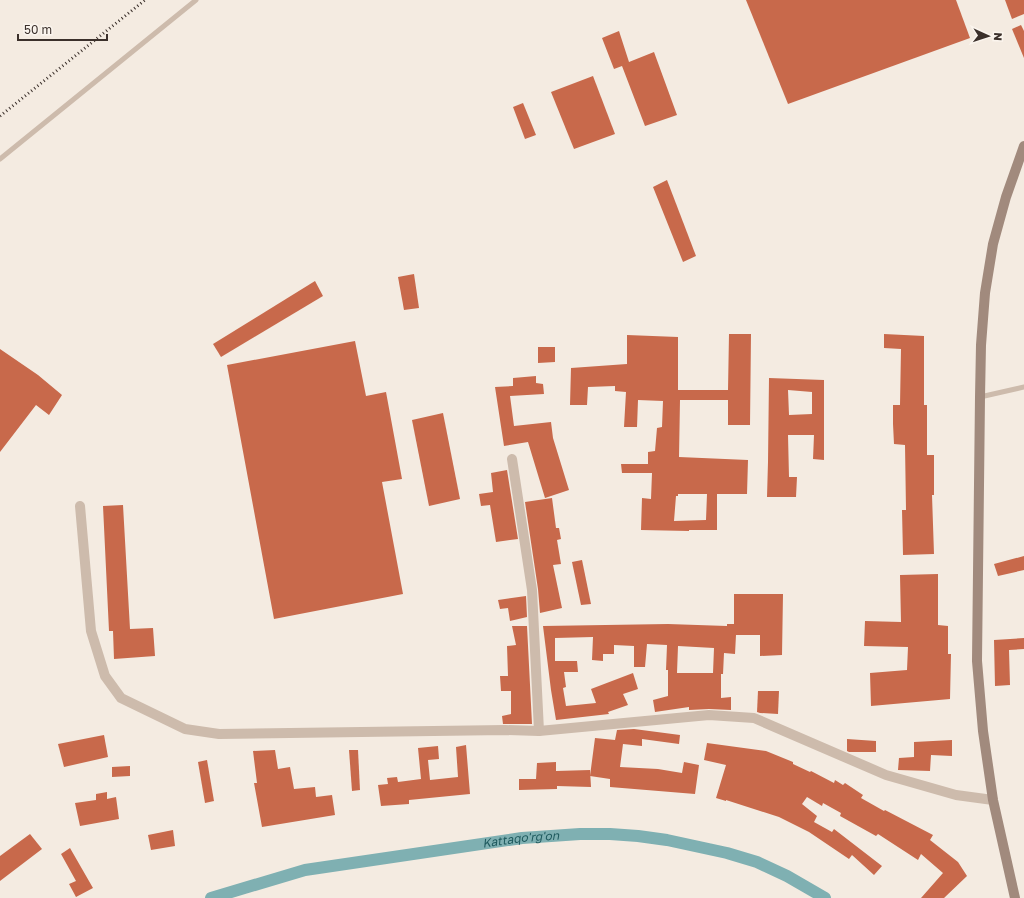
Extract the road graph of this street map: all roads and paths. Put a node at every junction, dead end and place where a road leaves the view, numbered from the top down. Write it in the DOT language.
graph roads {
  1 [pos="196,0"];
  2 [pos="1024,146"];
  3 [pos="0,159"];
  4 [pos="1024,387"];
  5 [pos="980,397"];
  6 [pos="512,459"];
  7 [pos="80,506"];
  8 [pos="539,731"];
  9 [pos="993,800"];
  10 [pos="1016,898"];
  1 -- 3 [label="lane"];
  2 -- 5 [label="main road"];
  4 -- 5 [label="lane"];
  5 -- 9 [label="main road"];
  6 -- 8 [label="street"];
  7 -- 8 [label="street"];
  8 -- 9 [label="street"];
  9 -- 10 [label="main road"];
}
